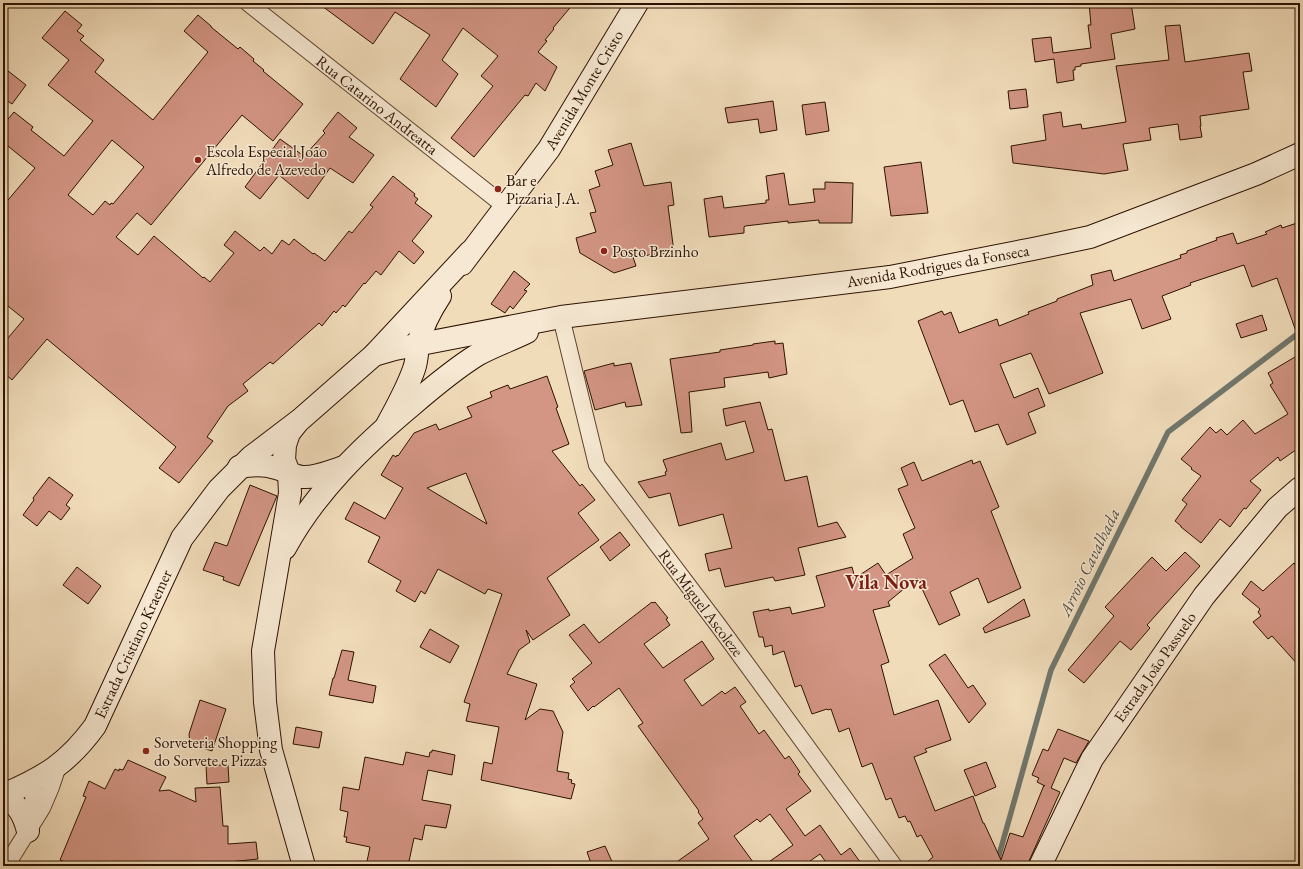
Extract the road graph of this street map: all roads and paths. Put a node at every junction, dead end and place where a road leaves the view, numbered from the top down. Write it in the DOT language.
graph roads {
  1 [pos="248,3"];
  2 [pos="637,3"];
  3 [pos="1300,154"];
  4 [pos="506,207"];
  5 [pos="470,252"];
  6 [pos="561,317"];
  7 [pos="418,345"];
  8 [pos="374,355"];
  9 [pos="301,419"];
  10 [pos="387,425"];
  11 [pos="240,467"];
  12 [pos="344,467"];
  13 [pos="289,473"];
  14 [pos="1300,488"];
  15 [pos="277,563"];
  16 [pos="58,766"];
  17 [pos="34,780"];
  18 [pos="3,795"];
  19 [pos="28,831"];
  20 [pos="6,866"];
  21 [pos="304,866"];
  22 [pos="894,866"];
  23 [pos="1040,866"];
  1 -- 4 [label="street, Rua Catarino Andreatta"];
  2 -- 4 [label="main road, Avenida Monte Cristo"];
  3 -- 6 [label="main road, Avenida Rodrigues da Fonseca"];
  4 -- 5 [label="main road, Avenida Monte Cristo"];
  5 -- 7 [label="main road, Avenida Monte Cristo"];
  5 -- 8 [label="main road, Avenida Monte Cristo"];
  6 -- 7 [label="main road, Avenida Rodrigues da Fonseca"];
  6 -- 10 [label="main road, Avenida Rodrigues da Fonseca"];
  6 -- 22 [label="street, Rua Miguel Ascoleze"];
  7 -- 8 [label="main road, Avenida Rodrigues da Fonseca"];
  7 -- 10 [label="main road, Avenida Monte Cristo"];
  8 -- 9 [label="main road, Avenida Monte Cristo"];
  9 -- 11 [label="main road, Estrada Cristiano Kraemer"];
  9 -- 13 [label="main road"];
  10 -- 12 [label="main road"];
  11 -- 13 [label="main road"];
  11 -- 16 [label="main road, Estrada Cristiano Kraemer"];
  12 -- 13 [label="main road"];
  12 -- 15 [label="main road"];
  13 -- 15 [label="main road"];
  14 -- 23 [label="main road, Estrada João Passuelo"];
  15 -- 21 [label="main road"];
  16 -- 17 [label="main road, Estrada Cristiano Kraemer"];
  16 -- 19 [label="street"];
  17 -- 18 [label="main road, Estrada Cristiano Kraemer"];
  17 -- 19 [label="street"];
  18 -- 19 [label="main road"];
  19 -- 20 [label="street"];
}
